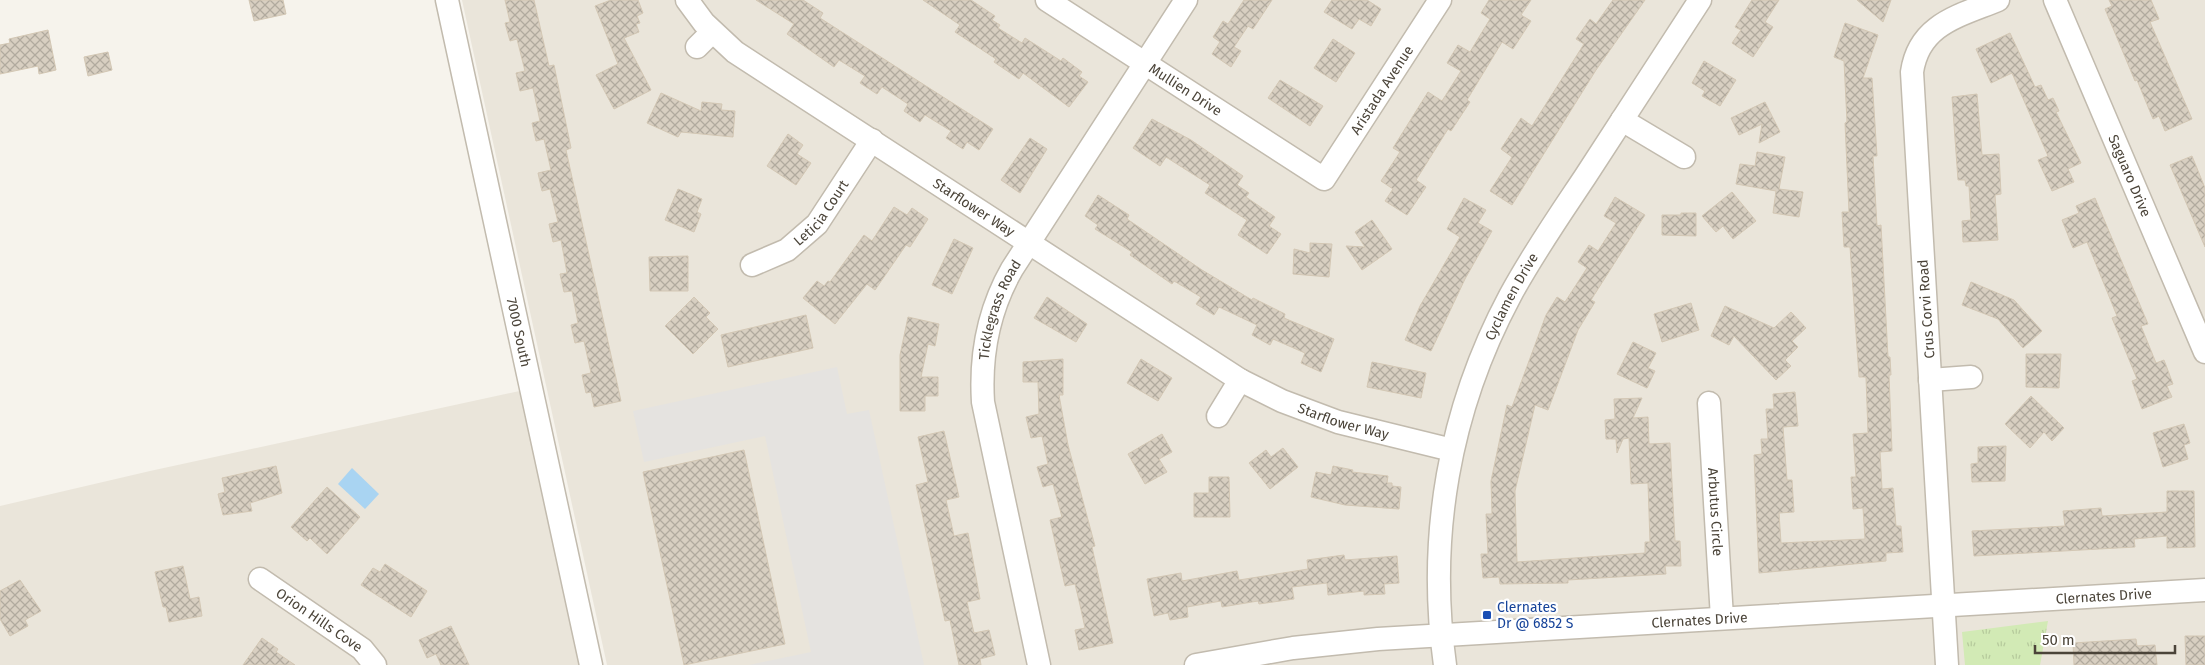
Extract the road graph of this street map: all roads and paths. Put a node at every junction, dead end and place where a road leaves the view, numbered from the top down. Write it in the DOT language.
graph roads {
  1 [pos="447,0"];
  2 [pos="687,0"];
  3 [pos="1048,0"];
  4 [pos="1186,0"];
  5 [pos="1440,0"];
  6 [pos="1700,0"];
  7 [pos="1998,0"];
  8 [pos="2055,0"];
  9 [pos="1145,63"];
  10 [pos="1622,120"];
  11 [pos="872,140"];
  12 [pos="1684,157"];
  13 [pos="1324,179"];
  14 [pos="1029,242"];
  15 [pos="752,265"];
  16 [pos="2205,352"];
  17 [pos="1971,377"];
  18 [pos="1240,380"];
  19 [pos="1930,380"];
  20 [pos="1709,404"];
  21 [pos="1218,416"];
  22 [pos="1452,450"];
  23 [pos="260,579"];
  24 [pos="2205,590"];
  25 [pos="1943,605"];
  26 [pos="1722,618"];
  27 [pos="1442,635"];
  28 [pos="375,665"];
  29 [pos="591,665"];
  30 [pos="1039,665"];
  31 [pos="1196,665"];
  32 [pos="1445,665"];
  33 [pos="1947,665"];
  1 -- 29 [label="street, 7000 South"];
  2 -- 11 [label="street, Starflower Way"];
  3 -- 9 [label="street, Mullien Drive"];
  4 -- 9 [label="street, Ticklegrass Road"];
  5 -- 13 [label="street, Aristada Avenue"];
  6 -- 10 [label="street, Cyclamen Drive"];
  7 -- 19 [label="street, Crus Corvi Road"];
  8 -- 16 [label="street, Saguaro Drive"];
  9 -- 13 [label="street, Mullien Drive"];
  9 -- 14 [label="street, Ticklegrass Road"];
  10 -- 12 [label="street"];
  10 -- 22 [label="street, Cyclamen Drive"];
  11 -- 14 [label="street, Starflower Way"];
  11 -- 15 [label="street, Leticia Court"];
  14 -- 18 [label="street, Starflower Way"];
  14 -- 30 [label="street, Ticklegrass Road"];
  17 -- 19 [label="street"];
  18 -- 21 [label="street"];
  18 -- 22 [label="street, Starflower Way"];
  19 -- 25 [label="street, Crus Corvi Road"];
  20 -- 26 [label="street, Arbutus Circle"];
  22 -- 27 [label="street, Cyclamen Drive"];
  23 -- 28 [label="street, Orion Hills Cove"];
  24 -- 25 [label="street, Clernates Drive"];
  25 -- 26 [label="street, Clernates Drive"];
  25 -- 33 [label="street, Crus Corvi Road"];
  26 -- 27 [label="street, Clernates Drive"];
  27 -- 31 [label="street, Clernates Drive"];
  27 -- 32 [label="street, Cyclamen Drive"];
}
